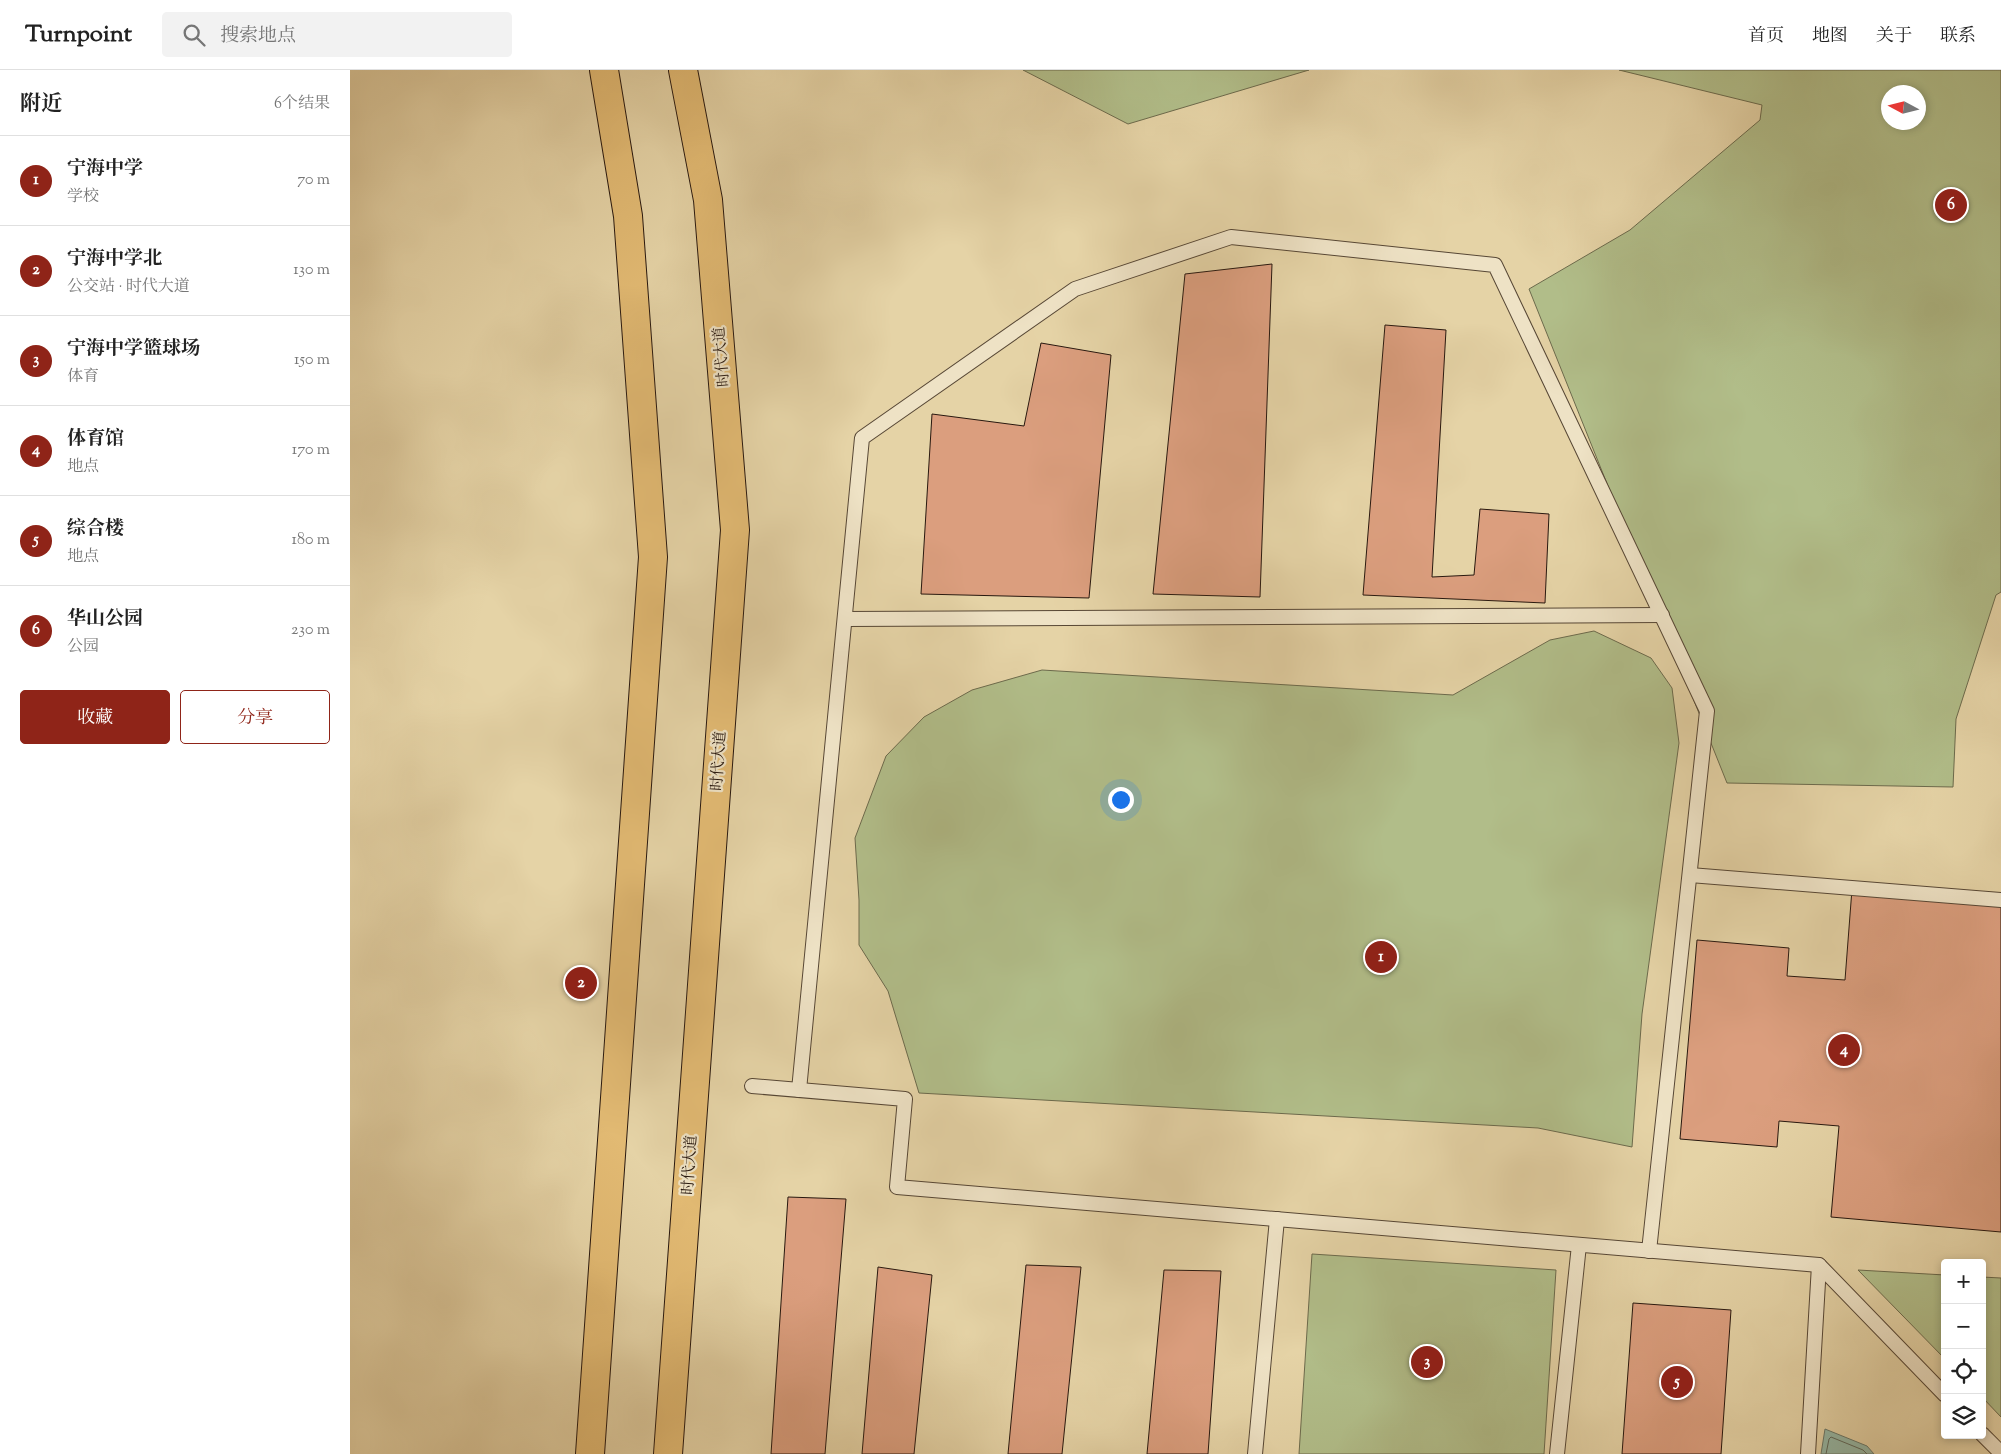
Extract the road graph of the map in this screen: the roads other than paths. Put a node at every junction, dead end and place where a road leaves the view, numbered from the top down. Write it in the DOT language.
graph roads {
  1 [pos="604,70"];
  2 [pos="683,70"];
  3 [pos="1662,615"];
  4 [pos="845,619"];
  5 [pos="1690,875"];
  6 [pos="2001,900"];
  7 [pos="752,1086"];
  8 [pos="799,1090"];
  9 [pos="1277,1219"];
  10 [pos="1580,1245"];
  11 [pos="1649,1250"];
  12 [pos="1819,1265"];
  13 [pos="1944,1394"];
  14 [pos="1986,1438"];
  15 [pos="590,1454"];
  16 [pos="668,1454"];
  17 [pos="1255,1454"];
  18 [pos="1558,1454"];
  19 [pos="1808,1454"];
  20 [pos="2001,1454"];
  1 -- 15 [label="main road"];
  2 -- 16 [label="main road, 时代大道"];
  3 -- 4 [label="lane"];
  3 -- 4 [label="lane"];
  3 -- 5 [label="lane"];
  4 -- 8 [label="lane"];
  5 -- 6 [label="lane"];
  5 -- 11 [label="lane"];
  7 -- 8 [label="lane"];
  8 -- 9 [label="lane"];
  9 -- 10 [label="lane"];
  9 -- 17 [label="lane"];
  10 -- 11 [label="lane"];
  10 -- 18 [label="lane"];
  11 -- 12 [label="lane"];
  12 -- 13 [label="lane"];
  12 -- 19 [label="lane"];
  14 -- 20 [label="lane"];
}
